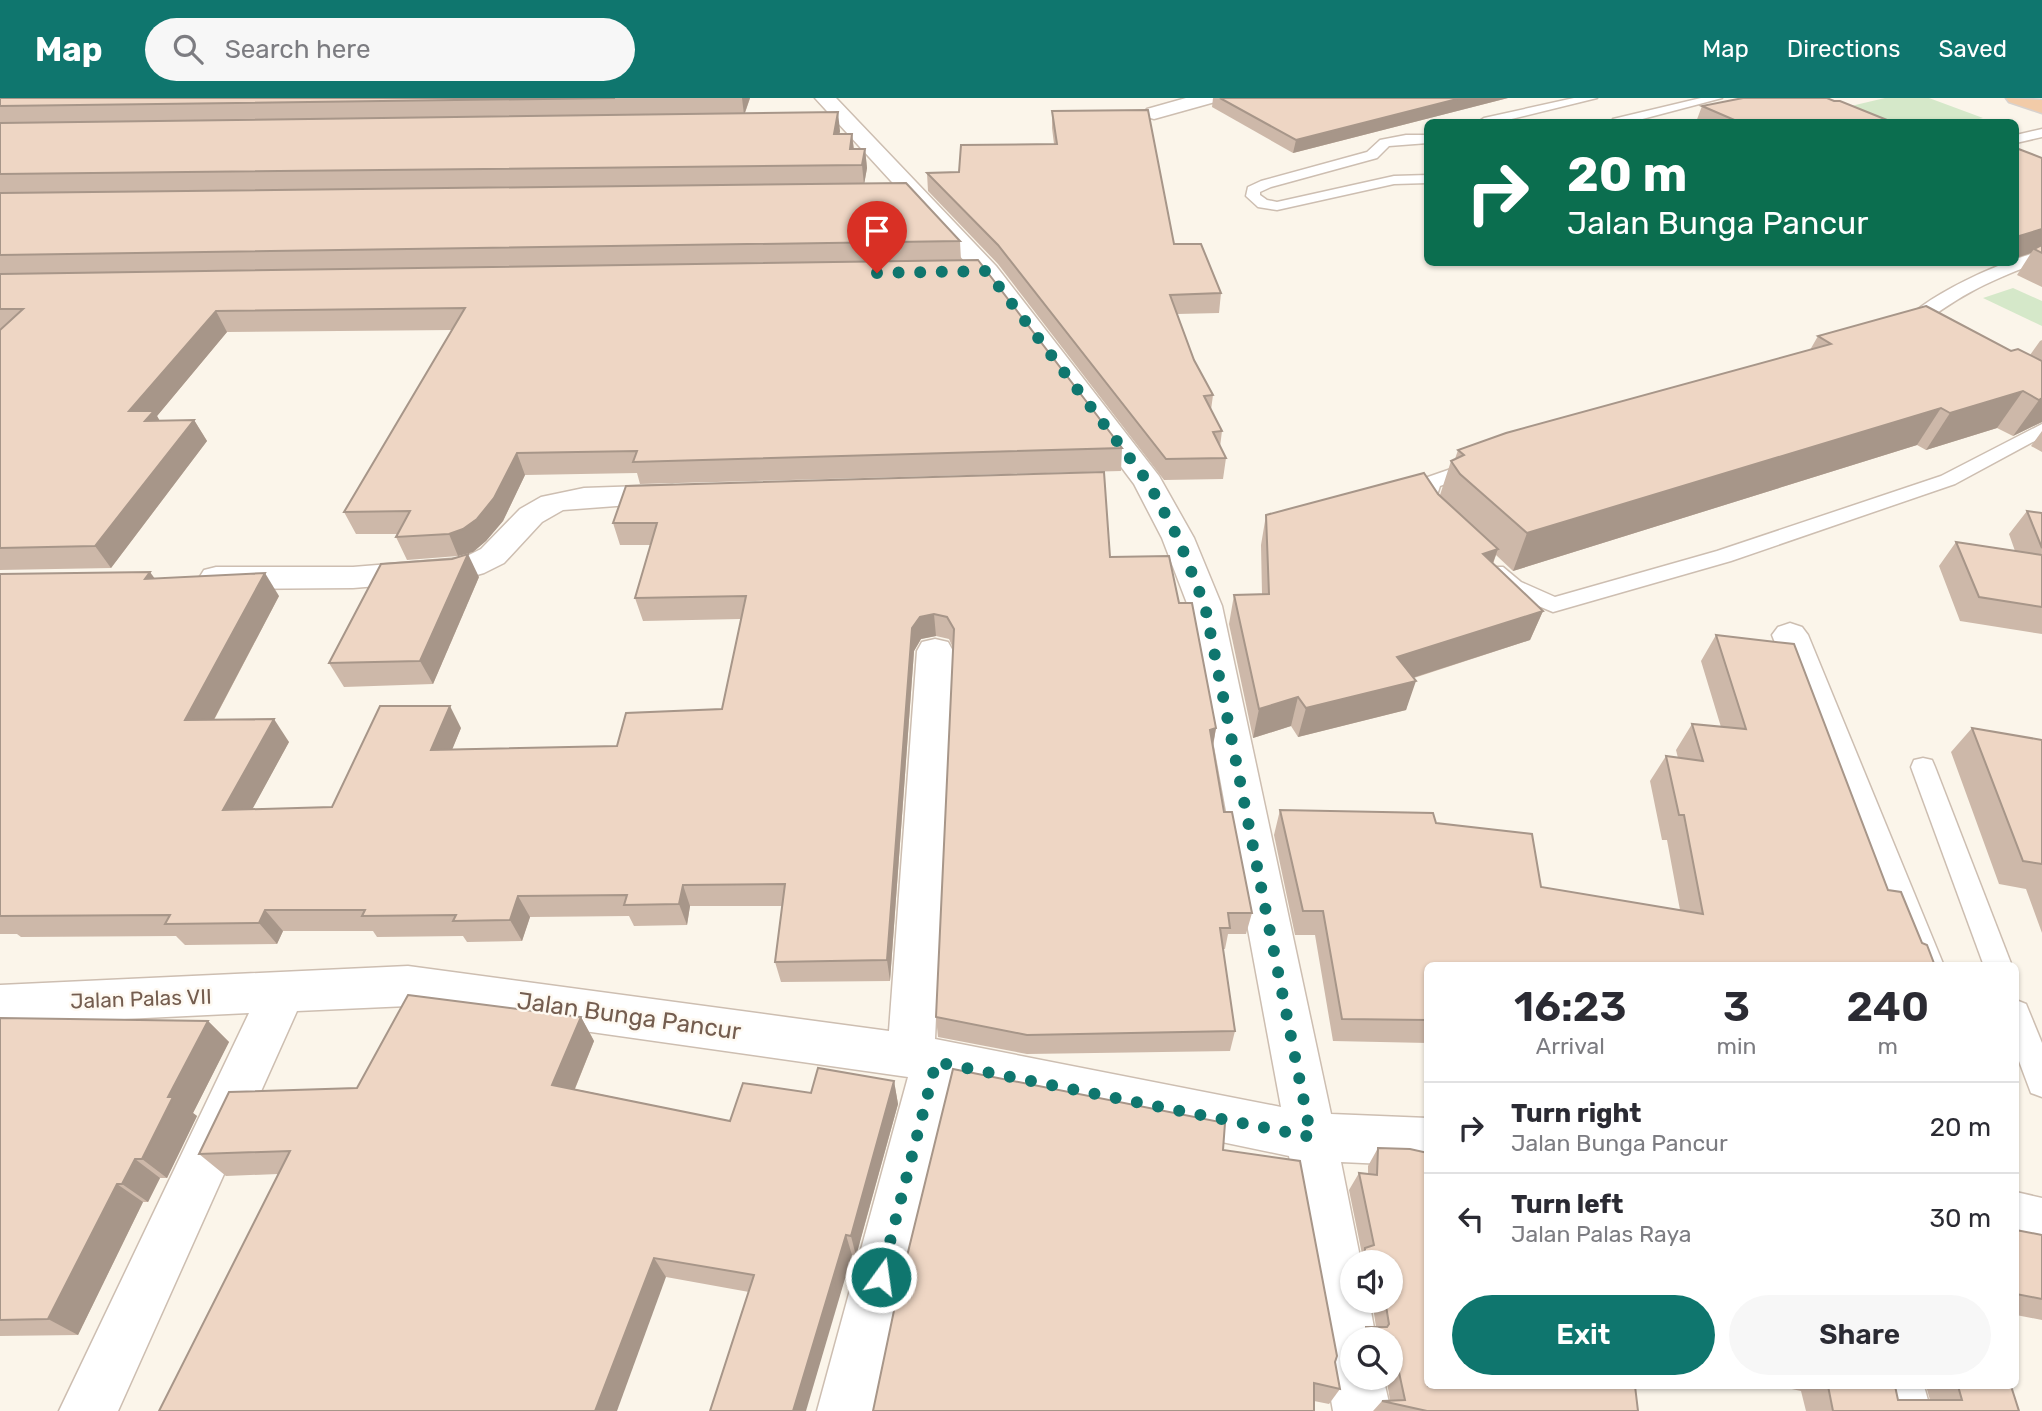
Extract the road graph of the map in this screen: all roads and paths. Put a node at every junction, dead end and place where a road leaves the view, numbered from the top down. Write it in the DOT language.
graph roads {
  1 [pos="1208,98"];
  2 [pos="1591,98"];
  3 [pos="1689,98"];
  4 [pos="1716,98"];
  5 [pos="2016,98"];
  6 [pos="1702,102"];
  7 [pos="2042,107"];
  8 [pos="1154,113"];
  9 [pos="831,114"];
  10 [pos="1498,119"];
  11 [pos="1631,119"];
  12 [pos="2042,133"];
  13 [pos="2019,138"];
  14 [pos="1424,139"];
  15 [pos="1424,179"];
  16 [pos="2042,256"];
  17 [pos="2019,265"];
  18 [pos="2015,266"];
  19 [pos="1883,336"];
  20 [pos="2042,430"];
  21 [pos="1497,459"];
  22 [pos="1148,482"];
  23 [pos="1106,483"];
  24 [pos="701,493"];
  25 [pos="1447,526"];
  26 [pos="1485,561"];
  27 [pos="182,579"];
  28 [pos="1790,635"];
  29 [pos="935,651"];
  30 [pos="1923,767"];
  31 [pos="1920,962"];
  32 [pos="1996,962"];
  33 [pos="282,993"];
  34 [pos="0,1005"];
  35 [pos="2019,1021"];
  36 [pos="923,1059"];
  37 [pos="2042,1083"];
  38 [pos="1311,1137"];
  39 [pos="1424,1142"];
  40 [pos="1346,1327"];
  41 [pos="1897,1389"];
  42 [pos="1358,1390"];
  43 [pos="89,1411"];
  44 [pos="846,1411"];
  45 [pos="1362,1411"];
  46 [pos="1902,1411"];
  1 -- 8 [label="street"];
  2 -- 10 [label="lane"];
  3 -- 6 [label="lane"];
  4 -- 6 [label="lane"];
  5 -- 7 [label="highway"];
  6 -- 11 [label="lane"];
  9 -- 22 [label="street"];
  12 -- 13 [label="lane"];
  14 -- 15 [label="lane"];
  16 -- 17 [label="lane"];
  18 -- 19 [label="lane"];
  20 -- 26 [label="lane"];
  21 -- 25 [label="lane"];
  22 -- 23 [label="street"];
  22 -- 38 [label="street"];
  24 -- 27 [label="street"];
  28 -- 31 [label="street"];
  29 -- 36 [label="street"];
  30 -- 32 [label="lane"];
  33 -- 34 [label="street, Jalan Palas VII"];
  33 -- 36 [label="street, Jalan Bunga Pancur"];
  33 -- 43 [label="street"];
  35 -- 37 [label="lane"];
  36 -- 38 [label="street, Jalan Bunga Pancur"];
  36 -- 44 [label="street"];
  38 -- 39 [label="street, Jalan Bunga Pancur"];
  38 -- 40 [label="street"];
  41 -- 46 [label="street"];
  42 -- 45 [label="street"];
}
